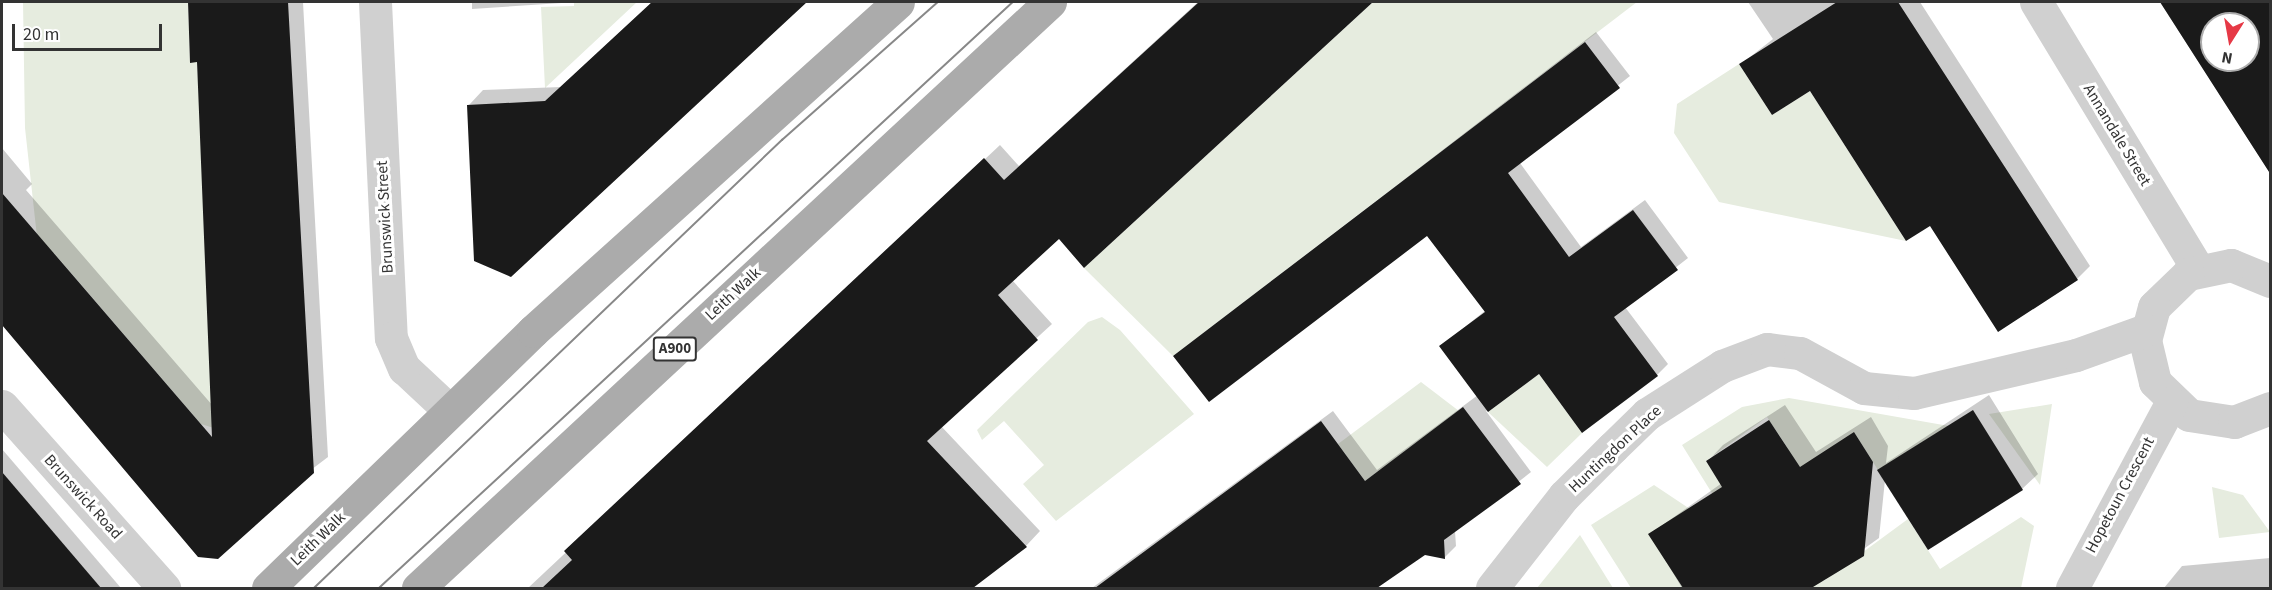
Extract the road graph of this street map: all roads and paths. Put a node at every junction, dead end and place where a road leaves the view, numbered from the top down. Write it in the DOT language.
graph roads {
  1 [pos="375,2"];
  2 [pos="898,2"];
  3 [pos="1050,2"];
  4 [pos="2036,2"];
  5 [pos="2199,269"];
  6 [pos="2271,280"];
  7 [pos="2146,330"];
  8 [pos="2171,403"];
  9 [pos="2,406"];
  10 [pos="2270,408"];
  11 [pos="450,411"];
  12 [pos="164,588"];
  13 [pos="268,588"];
  14 [pos="418,588"];
  15 [pos="1492,588"];
  16 [pos="2072,588"];
  1 -- 11 [label="street, Brunswick Street"];
  2 -- 11 [label="main road, Leith Walk"];
  3 -- 14 [label="main road, Leith Walk / A900"];
  4 -- 5 [label="street, Annandale Street"];
  5 -- 6 [label="street"];
  5 -- 7 [label="street"];
  7 -- 8 [label="street"];
  7 -- 15 [label="street, Huntingdon Place"];
  8 -- 10 [label="street"];
  8 -- 16 [label="street, Hopetoun Crescent"];
  9 -- 12 [label="street, Brunswick Road"];
  11 -- 13 [label="main road, Leith Walk"];
}
